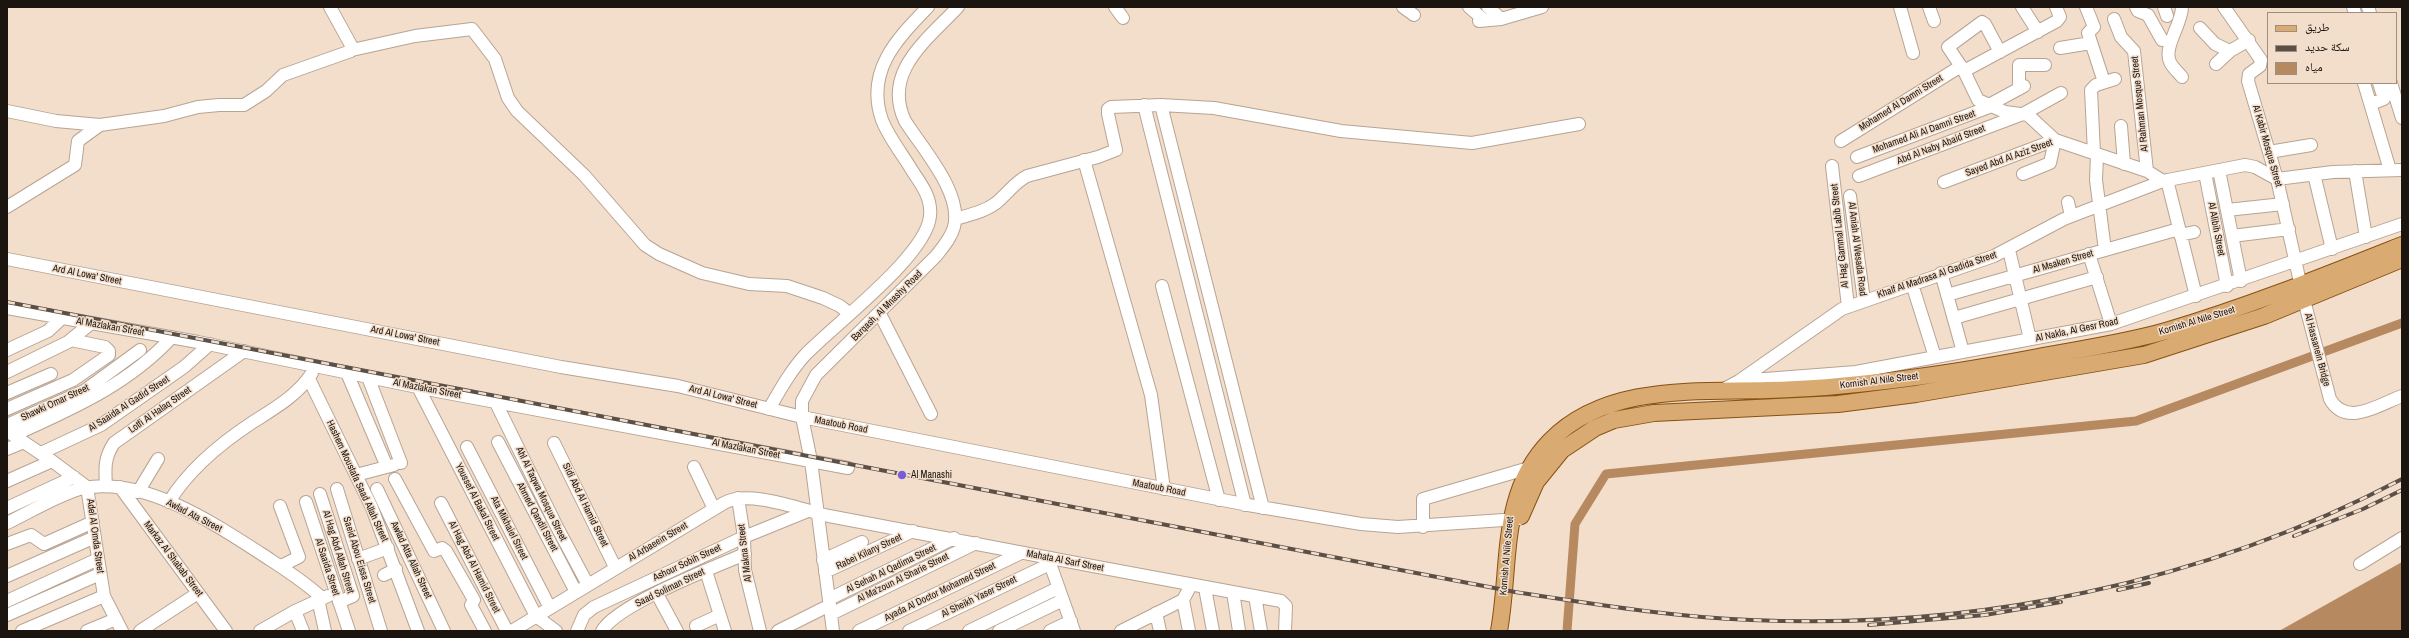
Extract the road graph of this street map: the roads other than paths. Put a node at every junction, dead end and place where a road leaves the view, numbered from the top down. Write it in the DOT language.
graph roads {
  1 [pos="330,7"];
  2 [pos="928,7"];
  3 [pos="958,7"];
  4 [pos="1116,7"];
  5 [pos="1403,7"];
  6 [pos="1469,7"];
  7 [pos="1488,7"];
  8 [pos="1542,7"];
  9 [pos="1900,7"];
  10 [pos="1929,7"];
  11 [pos="2022,7"];
  12 [pos="2056,7"];
  13 [pos="2086,7"];
  14 [pos="2136,7"];
  15 [pos="2182,7"];
  16 [pos="2227,8"];
  17 [pos="1414,15"];
  18 [pos="1123,18"];
  19 [pos="1501,18"];
  20 [pos="2114,20"];
  21 [pos="1934,21"];
  22 [pos="2200,28"];
  23 [pos="905,31"];
  24 [pos="2038,32"];
  25 [pos="2162,40"];
  26 [pos="2250,40"];
  27 [pos="2091,43"];
  28 [pos="922,46"];
  29 [pos="2060,48"];
  30 [pos="352,50"];
  31 [pos="2230,51"];
  32 [pos="2000,52"];
  33 [pos="1913,53"];
  34 [pos="2216,64"];
  35 [pos="2045,65"];
  36 [pos="1962,68"];
  37 [pos="2182,77"];
  38 [pos="2364,84"];
  39 [pos="2379,84"];
  40 [pos="2391,84"];
  41 [pos="2061,93"];
  42 [pos="2371,104"];
  43 [pos="1144,105"];
  44 [pos="1161,105"];
  45 [pos="1990,105"];
  46 [pos="7,111"];
  47 [pos="2023,114"];
  48 [pos="2402,118"];
  49 [pos="1579,124"];
  50 [pos="100,125"];
  51 [pos="2121,126"];
  52 [pos="1841,140"];
  53 [pos="2055,140"];
  54 [pos="2311,145"];
  55 [pos="2269,152"];
  56 [pos="2095,154"];
  57 [pos="1856,157"];
  58 [pos="1084,160"];
  59 [pos="2124,164"];
  60 [pos="1832,166"];
  61 [pos="2219,170"];
  62 [pos="2396,170"];
  63 [pos="2147,171"];
  64 [pos="2355,171"];
  65 [pos="2205,173"];
  66 [pos="2023,174"];
  67 [pos="2314,174"];
  68 [pos="1859,176"];
  69 [pos="2278,179"];
  70 [pos="2165,181"];
  71 [pos="1944,182"];
  72 [pos="1850,196"];
  73 [pos="2068,202"];
  74 [pos="2283,204"];
  75 [pos="2098,206"];
  76 [pos="7,207"];
  77 [pos="2227,210"];
  78 [pos="2071,216"];
  79 [pos="955,220"];
  80 [pos="2402,224"];
  81 [pos="2289,229"];
  82 [pos="2179,232"];
  83 [pos="2194,232"];
  84 [pos="2232,236"];
  85 [pos="2366,237"];
  86 [pos="2402,245"];
  87 [pos="2332,249"];
  88 [pos="2009,250"];
  89 [pos="2105,250"];
  90 [pos="2089,254"];
  91 [pos="7,259"];
  92 [pos="2402,259"];
  93 [pos="2296,262"];
  94 [pos="1941,273"];
  95 [pos="2015,276"];
  96 [pos="2097,277"];
  97 [pos="2241,281"];
  98 [pos="1912,284"];
  99 [pos="1162,286"];
  100 [pos="2227,286"];
  101 [pos="2303,293"];
  102 [pos="1947,295"];
  103 [pos="2196,296"];
  104 [pos="2021,300"];
  105 [pos="1864,301"];
  106 [pos="1848,307"];
  107 [pos="7,308"];
  108 [pos="850,314"];
  109 [pos="880,314"];
  110 [pos="62,318"];
  111 [pos="1954,318"];
  112 [pos="90,324"];
  113 [pos="2111,324"];
  114 [pos="172,337"];
  115 [pos="2030,339"];
  116 [pos="71,340"];
  117 [pos="210,344"];
  118 [pos="7,350"];
  119 [pos="140,350"];
  120 [pos="244,351"];
  121 [pos="1964,352"];
  122 [pos="1935,357"];
  123 [pos="316,367"];
  124 [pos="7,372"];
  125 [pos="347,373"];
  126 [pos="51,374"];
  127 [pos="368,377"];
  128 [pos="308,379"];
  129 [pos="1739,381"];
  130 [pos="418,387"];
  131 [pos="1720,391"];
  132 [pos="7,393"];
  133 [pos="2402,396"];
  134 [pos="495,401"];
  135 [pos="7,409"];
  136 [pos="772,410"];
  137 [pos="931,414"];
  138 [pos="799,420"];
  139 [pos="12,434"];
  140 [pos="498,442"];
  141 [pos="554,443"];
  142 [pos="467,447"];
  143 [pos="7,449"];
  144 [pos="41,453"];
  145 [pos="158,459"];
  146 [pos="52,461"];
  147 [pos="811,461"];
  148 [pos="387,467"];
  149 [pos="694,467"];
  150 [pos="848,468"];
  151 [pos="1529,468"];
  152 [pos="356,475"];
  153 [pos="74,477"];
  154 [pos="7,481"];
  155 [pos="106,486"];
  156 [pos="87,487"];
  157 [pos="120,487"];
  158 [pos="337,489"];
  159 [pos="377,489"];
  160 [pos="1164,489"];
  161 [pos="138,492"];
  162 [pos="365,493"];
  163 [pos="320,494"];
  164 [pos="738,498"];
  165 [pos="1219,500"];
  166 [pos="169,502"];
  167 [pos="306,502"];
  168 [pos="441,503"];
  169 [pos="1245,505"];
  170 [pos="280,506"];
  171 [pos="7,508"];
  172 [pos="1263,508"];
  173 [pos="714,509"];
  174 [pos="812,512"];
  175 [pos="1515,519"];
  176 [pos="94,522"];
  177 [pos="7,523"];
  178 [pos="1423,527"];
  179 [pos="913,531"];
  180 [pos="95,537"];
  181 [pos="744,537"];
  182 [pos="954,538"];
  183 [pos="2402,538"];
  184 [pos="862,542"];
  185 [pos="976,543"];
  186 [pos="7,544"];
  187 [pos="388,548"];
  188 [pos="1021,553"];
  189 [pos="745,554"];
  190 [pos="98,559"];
  191 [pos="358,559"];
  192 [pos="823,560"];
  193 [pos="1049,561"];
  194 [pos="2360,564"];
  195 [pos="281,566"];
  196 [pos="615,568"];
  197 [pos="396,570"];
  198 [pos="706,571"];
  199 [pos="825,572"];
  200 [pos="100,574"];
  201 [pos="384,575"];
  202 [pos="7,576"];
  203 [pos="588,585"];
  204 [pos="1191,585"];
  205 [pos="1058,588"];
  206 [pos="1205,588"];
  207 [pos="576,592"];
  208 [pos="1233,592"];
  209 [pos="198,593"];
  210 [pos="657,594"];
  211 [pos="104,596"];
  212 [pos="1255,596"];
  213 [pos="320,598"];
  214 [pos="338,598"];
  215 [pos="7,600"];
  216 [pos="1063,600"];
  217 [pos="1183,600"];
  218 [pos="830,606"];
  219 [pos="550,608"];
  220 [pos="295,610"];
  221 [pos="1156,613"];
  222 [pos="7,614"];
  223 [pos="720,615"];
  224 [pos="536,616"];
  225 [pos="116,619"];
  226 [pos="696,626"];
  227 [pos="1072,626"];
  228 [pos="1505,630"];
  229 [pos="22,631"];
  230 [pos="87,631"];
  231 [pos="122,631"];
  232 [pos="140,631"];
  233 [pos="226,631"];
  234 [pos="260,631"];
  235 [pos="303,631"];
  236 [pos="325,631"];
  237 [pos="349,631"];
  238 [pos="380,631"];
  239 [pos="418,631"];
  240 [pos="444,631"];
  241 [pos="485,631"];
  242 [pos="507,631"];
  243 [pos="512,631"];
  244 [pos="556,631"];
  245 [pos="577,631"];
  246 [pos="602,631"];
  247 [pos="677,631"];
  248 [pos="725,631"];
  249 [pos="760,631"];
  250 [pos="778,631"];
  251 [pos="833,631"];
  252 [pos="859,631"];
  253 [pos="909,631"];
  254 [pos="969,631"];
  255 [pos="999,631"];
  256 [pos="1050,631"];
  257 [pos="1123,631"];
  258 [pos="1160,631"];
  259 [pos="1189,631"];
  260 [pos="1213,631"];
  261 [pos="1239,631"];
  262 [pos="1261,631"];
  263 [pos="1285,631"];
  1 -- 30 [label="street"];
  2 -- 23 [label="street, Barqash, Al Mnashy Road"];
  3 -- 28 [label="street, Barqash, Al Mnashy Road"];
  4 -- 18 [label="street"];
  5 -- 17 [label="street"];
  6 -- 19 [label="street"];
  7 -- 19 [label="street"];
  8 -- 19 [label="street"];
  9 -- 33 [label="street"];
  10 -- 21 [label="street"];
  11 -- 24 [label="street"];
  12 -- 24 [label="street"];
  13 -- 27 [label="street"];
  14 -- 25 [label="street"];
  15 -- 37 [label="street"];
  16 -- 26 [label="street, Al Kabir Mosque Street"];
  20 -- 63 [label="street, Al Rahman Mosque Street"];
  22 -- 31 [label="street"];
  23 -- 28 [label="street"];
  23 -- 108 [label="street, Barqash, Al Mnashy Road"];
  24 -- 32 [label="street"];
  26 -- 31 [label="street"];
  26 -- 55 [label="street, Al Kabir Mosque Street"];
  27 -- 29 [label="street"];
  27 -- 56 [label="street"];
  28 -- 79 [label="street, Barqash, Al Mnashy Road"];
  30 -- 50 [label="street"];
  30 -- 108 [label="street"];
  31 -- 34 [label="street"];
  32 -- 36 [label="street"];
  32 -- 36 [label="street"];
  35 -- 45 [label="street, Mohamed Ali Al Damni Street"];
  36 -- 45 [label="street"];
  36 -- 52 [label="street, Mohamed Al Damni Street"];
  38 -- 42 [label="street"];
  39 -- 42 [label="street"];
  40 -- 48 [label="street"];
  41 -- 47 [label="street, Abd Al Naby Abaid Street"];
  42 -- 62 [label="street"];
  43 -- 44 [label="street"];
  43 -- 58 [label="street"];
  43 -- 169 [label="street"];
  44 -- 49 [label="street"];
  44 -- 172 [label="street"];
  45 -- 47 [label="street"];
  45 -- 57 [label="street, Mohamed Ali Al Damni Street"];
  46 -- 50 [label="street"];
  47 -- 53 [label="street"];
  47 -- 68 [label="street, Abd Al Naby Abaid Street"];
  50 -- 76 [label="street"];
  51 -- 59 [label="street"];
  53 -- 56 [label="street, Sayed Abd Al Aziz Street"];
  53 -- 66 [label="street"];
  53 -- 71 [label="street, Sayed Abd Al Aziz Street"];
  54 -- 55 [label="street"];
  55 -- 69 [label="street, Al Kabir Mosque Street"];
  56 -- 59 [label="street, Sayed Abd Al Aziz Street"];
  56 -- 75 [label="street"];
  58 -- 79 [label="street"];
  58 -- 160 [label="street"];
  59 -- 63 [label="street, Sayed Abd Al Aziz Street"];
  60 -- 106 [label="street, Al Hag Gammal Labib Street"];
  61 -- 65 [label="street, Khalf Al Madrasa Al Gadida Street"];
  61 -- 69 [label="street, Khalf Al Madrasa Al Gadida Street"];
  61 -- 77 [label="street"];
  62 -- 64 [label="street"];
  63 -- 70 [label="street, Sayed Abd Al Aziz Street"];
  64 -- 67 [label="street"];
  64 -- 85 [label="street"];
  65 -- 70 [label="street, Khalf Al Madrasa Al Gadida Street"];
  65 -- 100 [label="street, Al Alibih Street"];
  67 -- 69 [label="street"];
  67 -- 87 [label="street"];
  69 -- 74 [label="street, Al Kabir Mosque Street"];
  70 -- 75 [label="street, Khalf Al Madrasa Al Gadida Street"];
  70 -- 82 [label="street"];
  72 -- 105 [label="street, Al Aniah Al Wesada Road"];
  73 -- 78 [label="street"];
  74 -- 77 [label="street"];
  74 -- 81 [label="street, Al Kabir Mosque Street"];
  75 -- 78 [label="street, Khalf Al Madrasa Al Gadida Street"];
  75 -- 89 [label="street"];
  77 -- 84 [label="street"];
  78 -- 88 [label="street, Khalf Al Madrasa Al Gadida Street"];
  79 -- 109 [label="street, Barqash, Al Mnashy Road"];
  80 -- 85 [label="street, Al Nakla, Al Gesr Road"];
  81 -- 84 [label="street"];
  81 -- 93 [label="street, Al Kabir Mosque Street"];
  82 -- 83 [label="street, Al Msaken Street"];
  82 -- 89 [label="street, Al Msaken Street"];
  82 -- 103 [label="street"];
  84 -- 97 [label="street"];
  85 -- 87 [label="street, Al Nakla, Al Gesr Road"];
  86 -- 101 [label="main road, Kornish Al Nile Street"];
  87 -- 93 [label="street, Al Nakla, Al Gesr Road"];
  88 -- 94 [label="street, Khalf Al Madrasa Al Gadida Street"];
  88 -- 95 [label="street"];
  89 -- 90 [label="street, Al Msaken Street"];
  90 -- 95 [label="street, Al Msaken Street"];
  90 -- 96 [label="street"];
  91 -- 136 [label="street, Ard Al Lowa' Street"];
  92 -- 101 [label="main road, Kornish Al Nile Street"];
  93 -- 97 [label="street, Al Nakla, Al Gesr Road"];
  93 -- 101 [label="street, Al Kabir Mosque Street"];
  94 -- 98 [label="street, Khalf Al Madrasa Al Gadida Street"];
  94 -- 102 [label="street"];
  95 -- 102 [label="street, Al Msaken Street"];
  95 -- 104 [label="street"];
  96 -- 104 [label="street"];
  96 -- 113 [label="street"];
  97 -- 100 [label="street, Al Nakla, Al Gesr Road"];
  98 -- 105 [label="street, Khalf Al Madrasa Al Gadida Street"];
  98 -- 122 [label="street"];
  99 -- 165 [label="street"];
  100 -- 103 [label="street, Al Nakla, Al Gesr Road"];
  101 -- 131 [label="main road, Kornish Al Nile Street"];
  101 -- 133 [label="street, Al Hassanein Bridge"];
  101 -- 175 [label="main road, Kornish Al Nile Street"];
  102 -- 111 [label="street"];
  103 -- 113 [label="street, Al Nakla, Al Gesr Road"];
  104 -- 111 [label="street"];
  104 -- 115 [label="street"];
  105 -- 106 [label="street, Khalf Al Madrasa Al Gadida Street"];
  106 -- 129 [label="street, Khalf Al Madrasa Al Gadida Street"];
  107 -- 110 [label="street, Al Mazlakan Street"];
  108 -- 136 [label="street, Barqash, Al Mnashy Road"];
  109 -- 137 [label="street"];
  109 -- 138 [label="street, Barqash, Al Mnashy Road"];
  110 -- 112 [label="street, Al Mazlakan Street"];
  110 -- 118 [label="street"];
  111 -- 121 [label="street"];
  112 -- 114 [label="street, Al Mazlakan Street"];
  112 -- 116 [label="street"];
  113 -- 115 [label="street, Al Nakla, Al Gesr Road"];
  114 -- 117 [label="street, Al Mazlakan Street"];
  114 -- 139 [label="street"];
  115 -- 121 [label="street, Al Nakla, Al Gesr Road"];
  116 -- 124 [label="street"];
  116 -- 135 [label="street"];
  117 -- 120 [label="street, Al Mazlakan Street"];
  117 -- 144 [label="street, Al Saaida Al Gadid Street"];
  119 -- 139 [label="street, Shawki Omar Street"];
  120 -- 123 [label="street, Al Mazlakan Street"];
  120 -- 155 [label="street, Lotfi Al Halaq Street"];
  121 -- 122 [label="street, Al Nakla, Al Gesr Road"];
  122 -- 129 [label="street, Al Nakla, Al Gesr Road"];
  123 -- 125 [label="street, Al Mazlakan Street"];
  123 -- 128 [label="street"];
  125 -- 127 [label="street, Al Mazlakan Street"];
  125 -- 148 [label="street"];
  126 -- 132 [label="street"];
  127 -- 130 [label="street, Al Mazlakan Street"];
  127 -- 148 [label="street"];
  128 -- 152 [label="street, Hashem Moustafa Saad Allah Street"];
  128 -- 166 [label="street"];
  129 -- 131 [label="street, Khalf Al Madrasa Al Gadida Street"];
  130 -- 134 [label="street, Al Mazlakan Street"];
  130 -- 224 [label="street, Youssef Al Bakal Street"];
  131 -- 151 [label="main road, Kornish Al Nile Street"];
  134 -- 147 [label="street, Al Mazlakan Street"];
  134 -- 203 [label="street, Ahl Al Taqwa Mosque Street"];
  136 -- 138 [label="street, Ard Al Lowa' Street"];
  138 -- 147 [label="street, Barqash, Al Mnashy Road"];
  138 -- 160 [label="street, Maatoub Road"];
  139 -- 143 [label="street"];
  139 -- 144 [label="street, Adel Al Omda Street"];
  140 -- 207 [label="street, Ahmed Qandil Street"];
  141 -- 196 [label="street, Sidi Abd Al Hamid Street"];
  142 -- 219 [label="street, Ata Mikhaiel Street"];
  144 -- 146 [label="street, Adel Al Omda Street"];
  145 -- 161 [label="street"];
  146 -- 153 [label="street, Adel Al Omda Street"];
  146 -- 154 [label="street"];
  147 -- 150 [label="street, Al Mazlakan Street"];
  147 -- 174 [label="street, Barqash, Al Mnashy Road"];
  148 -- 152 [label="street"];
  149 -- 173 [label="street"];
  151 -- 175 [label="main road, Kornish Al Nile Street"];
  151 -- 178 [label="street"];
  152 -- 162 [label="street, Hashem Moustafa Saad Allah Street"];
  153 -- 156 [label="street, Adel Al Omda Street"];
  153 -- 171 [label="street"];
  155 -- 156 [label="street, Awlad Ata Street"];
  155 -- 157 [label="street, Awlad Ata Street"];
  156 -- 176 [label="street, Adel Al Omda Street"];
  156 -- 177 [label="street, Awlad Ata Street"];
  157 -- 161 [label="street, Awlad Ata Street"];
  157 -- 209 [label="street, Markaz Al Shabab Street"];
  158 -- 191 [label="street, Saeid Abou Eissa Street"];
  159 -- 162 [label="street"];
  159 -- 240 [label="street, Awlad Atta Allah Street"];
  159 -- 241 [label="street"];
  160 -- 165 [label="street, Maatoub Road"];
  161 -- 166 [label="street, Awlad Ata Street"];
  162 -- 187 [label="street, Hashem Moustafa Saad Allah Street"];
  163 -- 214 [label="street, Al Hag Abd Allah Street"];
  164 -- 173 [label="street, Al Arbaeein Street"];
  164 -- 174 [label="street"];
  164 -- 181 [label="street, Al Makna Street"];
  165 -- 169 [label="street, Maatoub Road"];
  166 -- 195 [label="street, Awlad Ata Street"];
  167 -- 214 [label="street, Al Saaida Street"];
  168 -- 242 [label="street, Al Hag Abd Al Hamid Street"];
  169 -- 172 [label="street, Maatoub Road"];
  170 -- 195 [label="street"];
  172 -- 178 [label="street, Maatoub Road"];
  173 -- 196 [label="street, Al Arbaeein Street"];
  174 -- 179 [label="street, Mahata Al Sarf Street"];
  174 -- 181 [label="street, Ashour Sobih Street"];
  174 -- 192 [label="street, Barqash, Al Mnashy Road"];
  175 -- 178 [label="street, Maatoub Road"];
  175 -- 228 [label="main road, Kornish Al Nile Street"];
  176 -- 180 [label="street, Adel Al Omda Street"];
  176 -- 186 [label="street"];
  179 -- 182 [label="street, Mahata Al Sarf Street"];
  179 -- 199 [label="street, Rabei Kilany Street"];
  180 -- 190 [label="street, Adel Al Omda Street"];
  180 -- 202 [label="street"];
  181 -- 189 [label="street, Al Makna Street"];
  181 -- 245 [label="street, Ashour Sobih Street"];
  182 -- 185 [label="street, Mahata Al Sarf Street"];
  182 -- 218 [label="street, Al Sehah Al Qadima Street"];
  183 -- 194 [label="street"];
  184 -- 192 [label="street"];
  185 -- 188 [label="street, Mahata Al Sarf Street"];
  185 -- 218 [label="street, Al Ma'zoun Al Sharie Street"];
  187 -- 191 [label="street"];
  187 -- 197 [label="street, Hashem Moustafa Saad Allah Street"];
  188 -- 193 [label="street, Mahata Al Sarf Street"];
  188 -- 252 [label="street, Ayada Al Doctor Mohamed Street"];
  189 -- 198 [label="street, Saad Soliman Street"];
  189 -- 249 [label="street, Al Makna Street"];
  190 -- 200 [label="street, Adel Al Omda Street"];
  190 -- 215 [label="street"];
  191 -- 238 [label="street, Saeid Abou Eissa Street"];
  192 -- 199 [label="street, Barqash, Al Mnashy Road"];
  193 -- 204 [label="street, Mahata Al Sarf Street"];
  193 -- 205 [label="street"];
  193 -- 253 [label="street, Al Sheikh Yaser Street"];
  195 -- 213 [label="street, Awlad Ata Street"];
  196 -- 203 [label="street, Al Arbaeein Street"];
  197 -- 201 [label="street"];
  197 -- 239 [label="street, Hashem Moustafa Saad Allah Street"];
  198 -- 210 [label="street, Saad Soliman Street"];
  198 -- 223 [label="street"];
  199 -- 218 [label="street, Barqash, Al Mnashy Road"];
  200 -- 211 [label="street, Adel Al Omda Street"];
  200 -- 222 [label="street"];
  203 -- 207 [label="street, Al Arbaeein Street"];
  204 -- 206 [label="street, Mahata Al Sarf Street"];
  204 -- 217 [label="street"];
  205 -- 216 [label="street"];
  205 -- 254 [label="street"];
  206 -- 208 [label="street, Mahata Al Sarf Street"];
  206 -- 260 [label="street"];
  207 -- 219 [label="street, Al Arbaeein Street"];
  208 -- 212 [label="street, Mahata Al Sarf Street"];
  208 -- 261 [label="street"];
  209 -- 232 [label="street"];
  209 -- 233 [label="street, Markaz Al Shabab Street"];
  210 -- 246 [label="street, Saad Soliman Street"];
  210 -- 247 [label="street"];
  211 -- 225 [label="street, Adel Al Omda Street"];
  211 -- 229 [label="street"];
  212 -- 262 [label="street"];
  212 -- 263 [label="street, Mahata Al Sarf Street"];
  213 -- 214 [label="street"];
  213 -- 220 [label="street"];
  213 -- 236 [label="street"];
  214 -- 237 [label="street, Al Saaida Street"];
  216 -- 227 [label="street"];
  216 -- 255 [label="street"];
  217 -- 221 [label="street"];
  217 -- 259 [label="street"];
  218 -- 250 [label="street"];
  218 -- 251 [label="street, Barqash, Al Mnashy Road"];
  219 -- 224 [label="street, Al Arbaeein Street"];
  220 -- 234 [label="street"];
  220 -- 235 [label="street"];
  221 -- 257 [label="street"];
  221 -- 258 [label="street"];
  223 -- 226 [label="street"];
  223 -- 248 [label="street"];
  224 -- 243 [label="street, Al Arbaeein Street"];
  224 -- 244 [label="street"];
  225 -- 230 [label="street"];
  225 -- 231 [label="street, Adel Al Omda Street"];
  227 -- 256 [label="street"];
}
